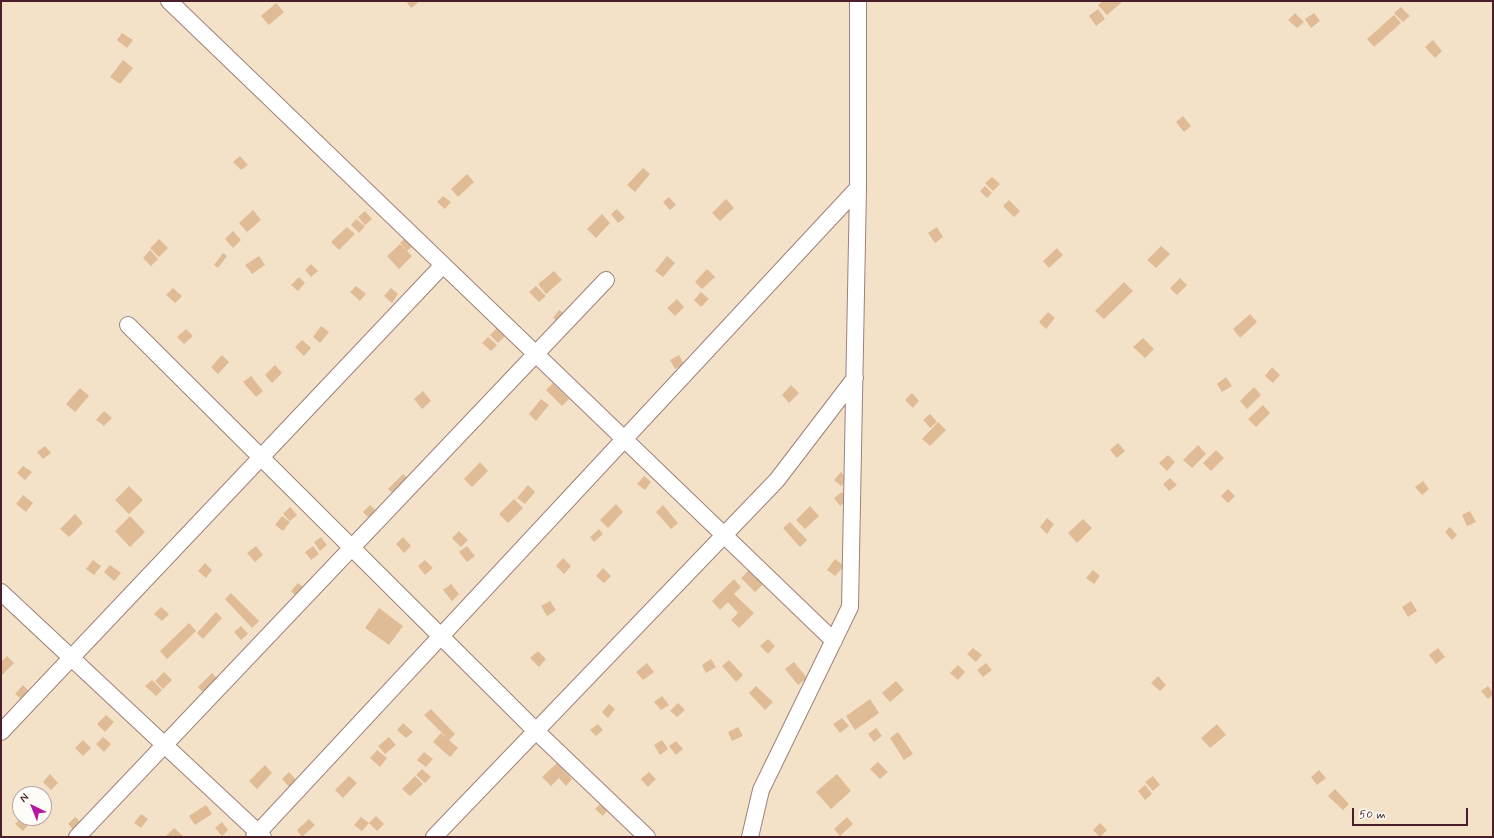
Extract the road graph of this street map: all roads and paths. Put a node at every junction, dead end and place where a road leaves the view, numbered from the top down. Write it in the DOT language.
graph roads {
  1 [pos="169,1"];
  2 [pos="858,1"];
  3 [pos="858,188"];
  4 [pos="443,265"];
  5 [pos="606,280"];
  6 [pos="128,326"];
  7 [pos="536,354"];
  8 [pos="855,378"];
  9 [pos="625,439"];
  10 [pos="261,457"];
  11 [pos="724,535"];
  12 [pos="352,548"];
  13 [pos="1,592"];
  14 [pos="441,636"];
  15 [pos="834,641"];
  16 [pos="71,658"];
  17 [pos="536,731"];
  18 [pos="1,732"];
  19 [pos="164,745"];
  20 [pos="258,836"];
  21 [pos="77,837"];
  22 [pos="434,837"];
  23 [pos="646,837"];
  24 [pos="750,837"];
  1 -- 4 [label="street"];
  2 -- 3 [label="street"];
  3 -- 8 [label="street"];
  3 -- 9 [label="street"];
  4 -- 7 [label="street"];
  4 -- 10 [label="street"];
  5 -- 7 [label="street"];
  6 -- 10 [label="street"];
  7 -- 9 [label="street"];
  7 -- 12 [label="street"];
  8 -- 11 [label="street"];
  8 -- 15 [label="street"];
  9 -- 11 [label="street"];
  9 -- 14 [label="street"];
  10 -- 12 [label="street"];
  10 -- 16 [label="street"];
  11 -- 15 [label="street"];
  11 -- 17 [label="street"];
  12 -- 14 [label="street"];
  12 -- 19 [label="street"];
  13 -- 16 [label="street"];
  14 -- 17 [label="street"];
  14 -- 20 [label="street"];
  15 -- 24 [label="street"];
  16 -- 18 [label="street"];
  16 -- 19 [label="street"];
  17 -- 22 [label="street"];
  17 -- 23 [label="street"];
  19 -- 20 [label="street"];
  19 -- 21 [label="street"];
}
